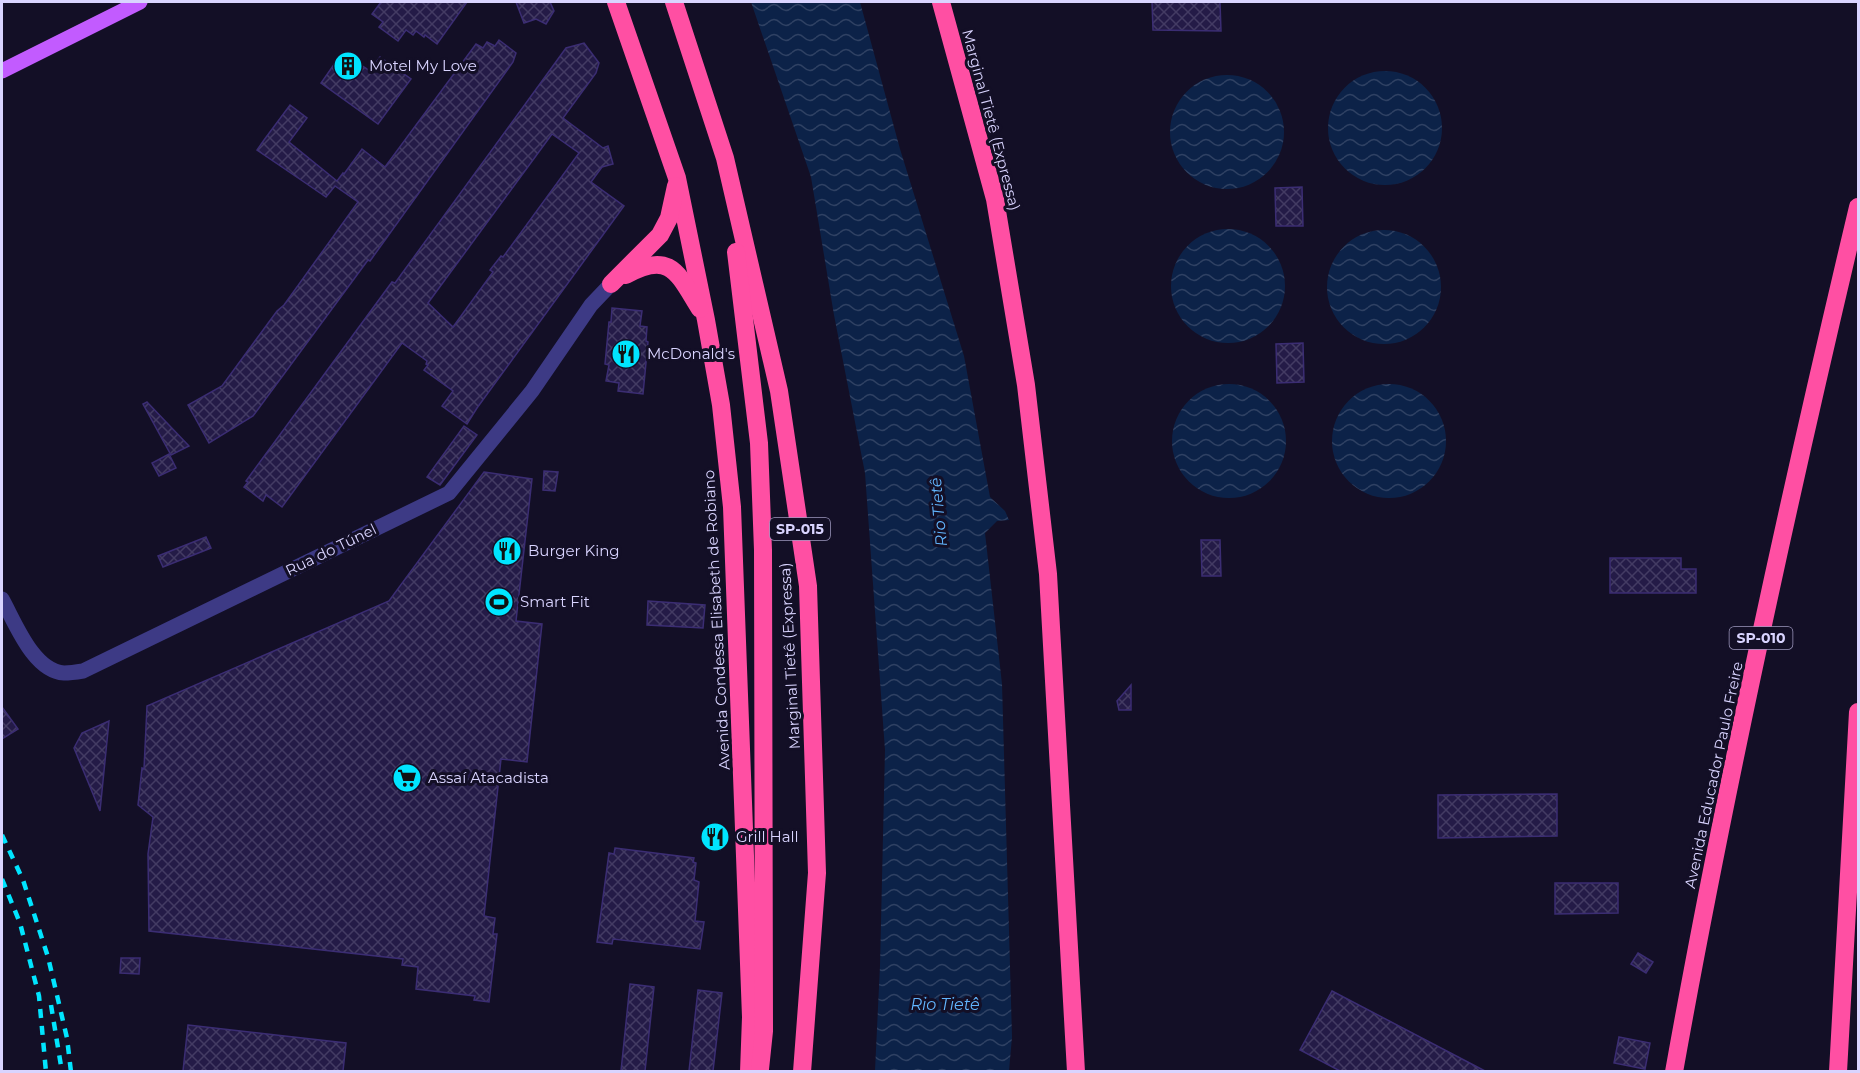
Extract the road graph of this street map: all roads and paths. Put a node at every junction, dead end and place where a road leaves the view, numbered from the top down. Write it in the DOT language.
graph roads {
  1 [pos="140,2"];
  2 [pos="616,2"];
  3 [pos="674,2"];
  4 [pos="941,2"];
  5 [pos="2,71"];
  6 [pos="725,158"];
  7 [pos="677,178"];
  8 [pos="1858,207"];
  9 [pos="611,284"];
  10 [pos="706,320"];
  11 [pos="2,599"];
  12 [pos="1858,712"];
  13 [pos="1835,1067"];
  14 [pos="749,1071"];
  15 [pos="760,1071"];
  16 [pos="802,1071"];
  17 [pos="1076,1071"];
  18 [pos="1674,1071"];
  1 -- 5 [label="main road"];
  2 -- 7 [label="highway, Avenida Condessa Elisabeth de Robiano"];
  3 -- 6 [label="highway, Marginal Tietê (Expressa) / SP-015"];
  4 -- 17 [label="highway, Marginal Tietê (Expressa)"];
  6 -- 15 [label="highway"];
  6 -- 16 [label="highway, Marginal Tietê (Expressa) / SP-015"];
  7 -- 9 [label="highway"];
  7 -- 10 [label="highway, Avenida Condessa Elisabeth de Robiano"];
  8 -- 18 [label="highway, Avenida Educador Paulo Freire / SP-010"];
  9 -- 10 [label="highway"];
  9 -- 11 [label="street, Rua do Túnel"];
  10 -- 14 [label="highway, Avenida Condessa Elisabeth de Robiano"];
  12 -- 13 [label="highway"];
}
